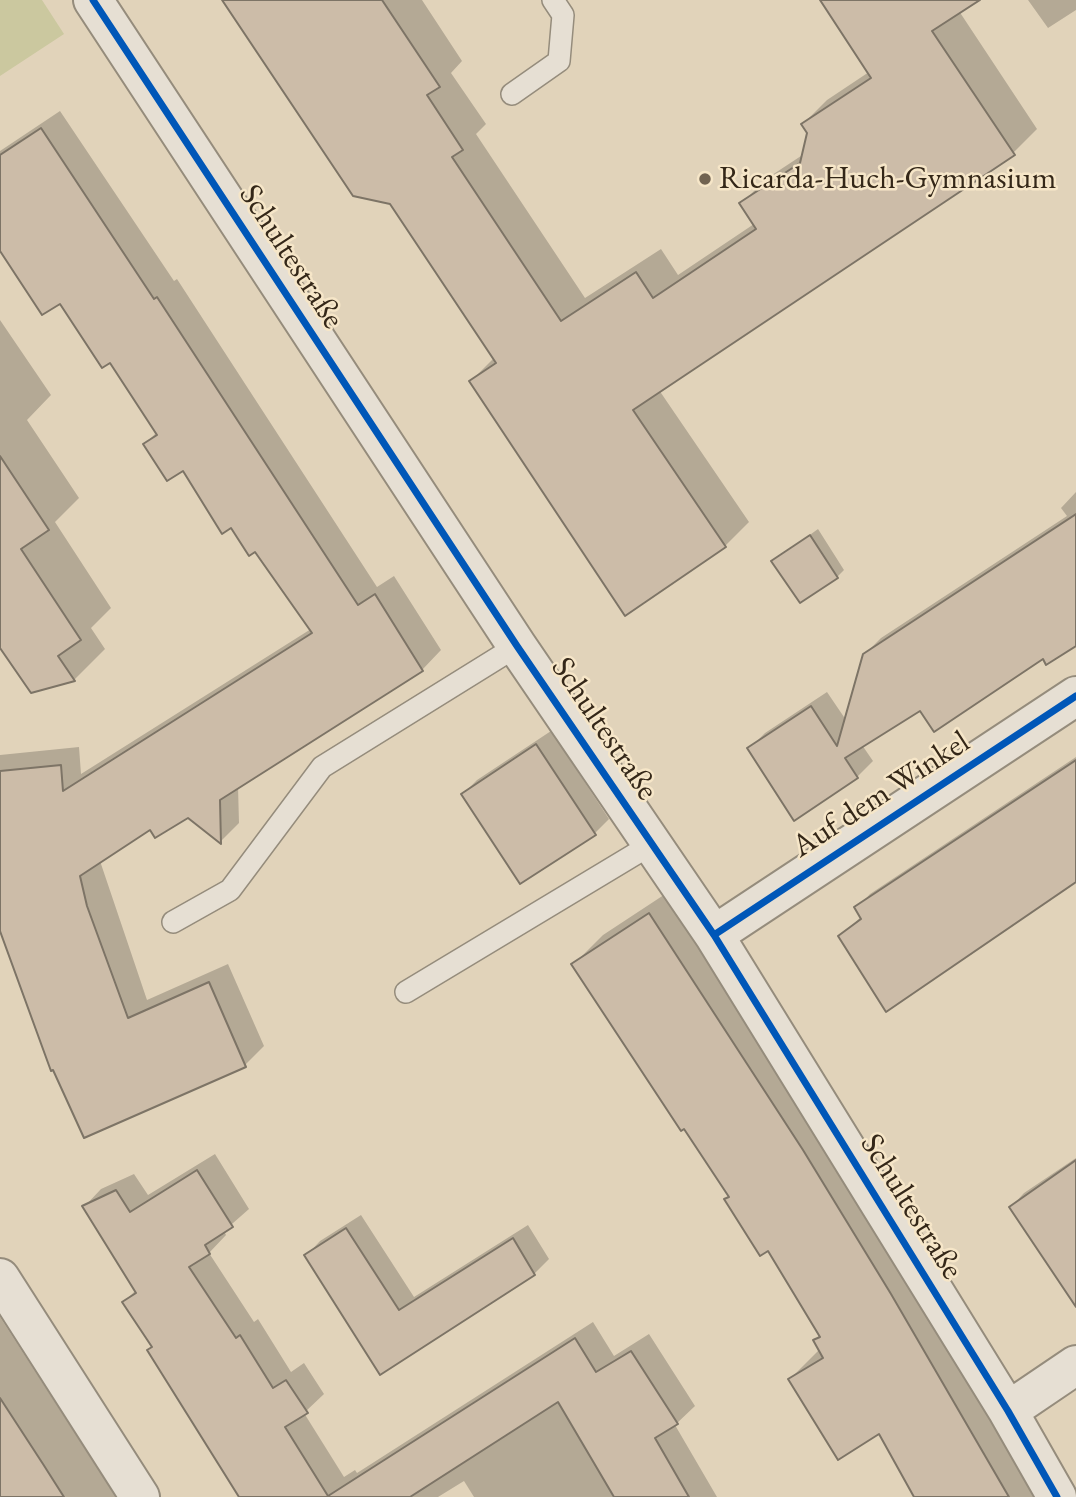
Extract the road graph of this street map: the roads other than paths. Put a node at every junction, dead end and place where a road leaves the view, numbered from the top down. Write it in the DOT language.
graph roads {
  1 [pos="93,0"];
  2 [pos="553,0"];
  3 [pos="512,94"];
  4 [pos="517,646"];
  5 [pos="1076,696"];
  6 [pos="653,844"];
  7 [pos="173,922"];
  8 [pos="714,935"];
  9 [pos="406,992"];
  10 [pos="0,1278"];
  11 [pos="1076,1366"];
  12 [pos="1009,1410"];
  13 [pos="140,1497"];
  14 [pos="1057,1497"];
  1 -- 4 [label="street, Schultestraße"];
  2 -- 3 [label="lane"];
  4 -- 6 [label="street, Schultestraße"];
  4 -- 7 [label="lane"];
  5 -- 8 [label="street, Auf dem Winkel"];
  6 -- 8 [label="street, Schultestraße"];
  6 -- 9 [label="lane"];
  8 -- 12 [label="street, Schultestraße"];
  10 -- 13 [label="street"];
  11 -- 12 [label="street"];
  12 -- 14 [label="street, Schultestraße"];
}
